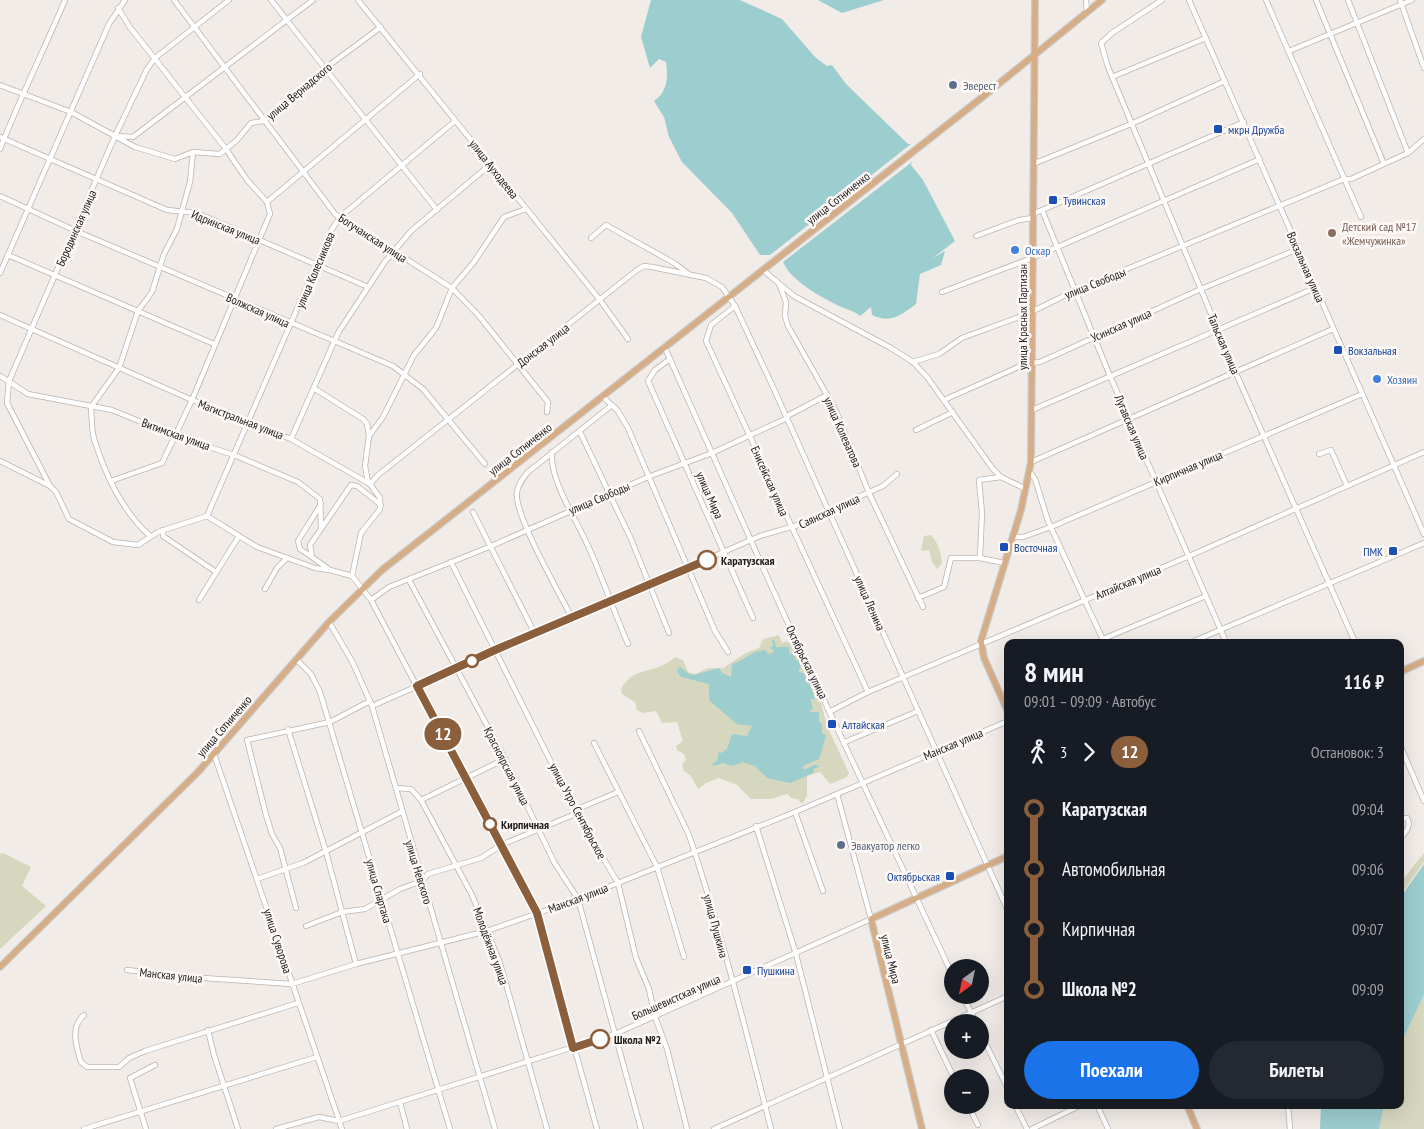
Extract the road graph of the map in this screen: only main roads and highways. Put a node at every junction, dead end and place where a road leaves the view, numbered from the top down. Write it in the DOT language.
graph roads {
  1 [pos="1035,0"];
  2 [pos="1102,0"];
  3 [pos="1034,55"];
  4 [pos="1424,661"];
  5 [pos="1404,670"];
  6 [pos="1004,702"];
  7 [pos="1004,858"];
  8 [pos="871,919"];
  9 [pos="0,968"];
  10 [pos="1189,1109"];
  11 [pos="922,1129"];
  12 [pos="1197,1129"];
  1 -- 3 [label="main road, улица Красных Партизан"];
  2 -- 3 [label="main road, улица Сотниченко"];
  3 -- 6 [label="main road, улица Красных Партизан"];
  3 -- 9 [label="main road, улица Сотниченко"];
  4 -- 5 [label="main road"];
  7 -- 8 [label="main road, Большевистская улица"];
  8 -- 11 [label="main road, улица Мира"];
  10 -- 12 [label="main road"];
}
